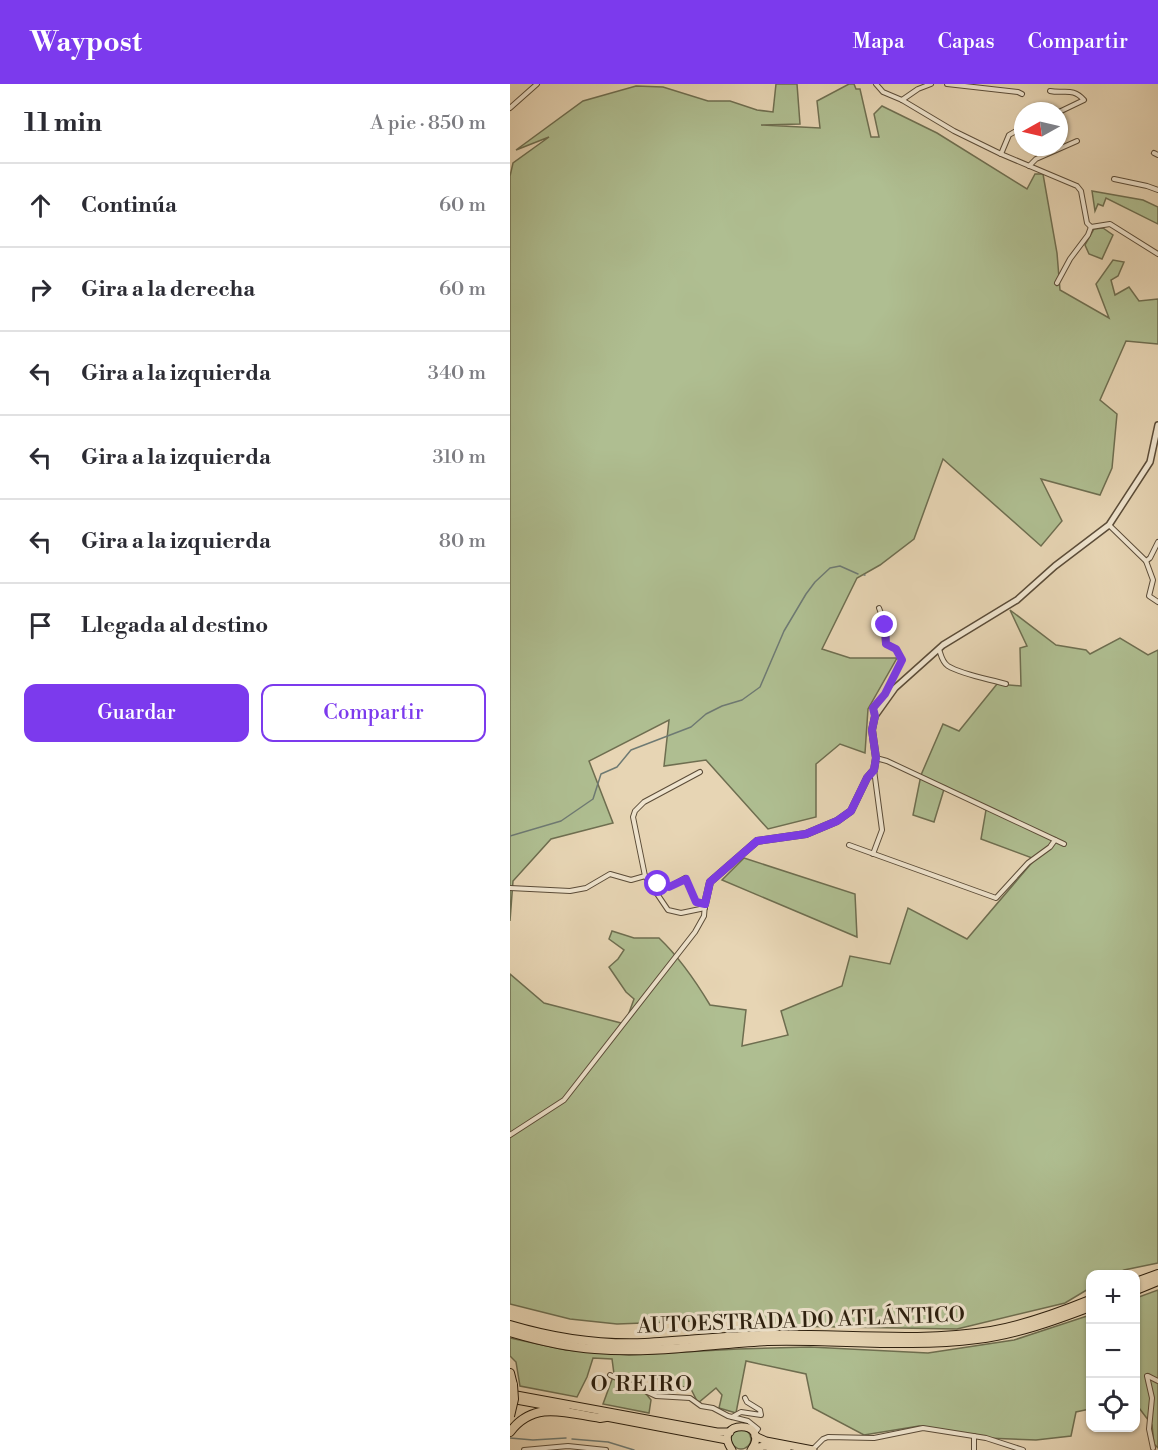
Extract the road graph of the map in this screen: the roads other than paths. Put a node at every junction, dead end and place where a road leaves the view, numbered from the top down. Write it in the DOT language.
graph roads {
  1 [pos="537,84"];
  2 [pos="876,84"];
  3 [pos="931,84"];
  4 [pos="947,84"];
  5 [pos="1050,91"];
  6 [pos="1022,94"];
  7 [pos="902,100"];
  8 [pos="510,108"];
  9 [pos="1068,108"];
  10 [pos="1014,132"];
  11 [pos="1077,141"];
  12 [pos="1001,154"];
  13 [pos="1029,166"];
  14 [pos="1114,179"];
  15 [pos="1158,190"];
  16 [pos="1091,227"];
  17 [pos="1158,254"];
  18 [pos="1057,283"];
  19 [pos="1158,425"];
  20 [pos="1109,525"];
  21 [pos="1158,542"];
  22 [pos="1146,561"];
  23 [pos="1158,602"];
  24 [pos="879,608"];
  25 [pos="939,649"];
  26 [pos="1006,684"];
  27 [pos="875,716"];
  28 [pos="876,758"];
  29 [pos="874,770"];
  30 [pos="700,772"];
  31 [pos="1055,840"];
  32 [pos="1064,844"];
  33 [pos="849,845"];
  34 [pos="873,854"];
  35 [pos="645,876"];
  36 [pos="510,888"];
  37 [pos="705,906"];
  38 [pos="510,1135"];
  39 [pos="1158,1274"];
  40 [pos="1140,1281"];
  41 [pos="1158,1281"];
  42 [pos="1140,1288"];
  43 [pos="1086,1302"];
  44 [pos="1086,1309"];
  45 [pos="510,1325"];
  46 [pos="510,1332"];
  47 [pos="510,1373"];
  48 [pos="610,1375"];
  49 [pos="1158,1382"];
  50 [pos="512,1386"];
  51 [pos="510,1394"];
  52 [pos="745,1398"];
  53 [pos="510,1401"];
  54 [pos="510,1416"];
  55 [pos="606,1417"];
  56 [pos="732,1417"];
  57 [pos="510,1432"];
  58 [pos="730,1432"];
  59 [pos="755,1435"];
  60 [pos="974,1436"];
  61 [pos="728,1440"];
  62 [pos="820,1444"];
  63 [pos="752,1449"];
  64 [pos="524,1450"];
  65 [pos="606,1450"];
  66 [pos="732,1450"];
  67 [pos="787,1450"];
  68 [pos="813,1450"];
  69 [pos="820,1450"];
  70 [pos="974,1450"];
  71 [pos="1022,1450"];
  72 [pos="1153,1450"];
  1 -- 8 [label="street"];
  2 -- 7 [label="street"];
  3 -- 7 [label="street"];
  4 -- 6 [label="street"];
  5 -- 9 [label="street"];
  7 -- 12 [label="street"];
  10 -- 12 [label="street"];
  11 -- 13 [label="street"];
  12 -- 13 [label="street"];
  13 -- 16 [label="street"];
  14 -- 15 [label="street"];
  16 -- 17 [label="street"];
  16 -- 18 [label="street"];
  19 -- 20 [label="street"];
  20 -- 22 [label="street"];
  20 -- 25 [label="street"];
  21 -- 22 [label="street"];
  22 -- 23 [label="street"];
  24 -- 27 [label="street"];
  25 -- 26 [label="street"];
  25 -- 27 [label="street"];
  27 -- 28 [label="street"];
  28 -- 29 [label="street"];
  28 -- 31 [label="street"];
  29 -- 34 [label="street"];
  29 -- 37 [label="street"];
  30 -- 35 [label="street"];
  31 -- 32 [label="street"];
  31 -- 34 [label="street"];
  33 -- 34 [label="street"];
  35 -- 36 [label="street"];
  35 -- 37 [label="street"];
  35 -- 37 [label="street"];
  37 -- 38 [label="street"];
  39 -- 40 [label="highway"];
  41 -- 42 [label="highway"];
  43 -- 45 [label="highway, AUTOESTRADA DO ATLÁNTICO"];
  44 -- 46 [label="highway, AUTOESTRADA DO ATLÁNTICO"];
  47 -- 50 [label="highway"];
  48 -- 56 [label="street"];
  49 -- 72 [label="street"];
  50 -- 53 [label="highway, bridge"];
  50 -- 54 [label="highway, bridge"];
  51 -- 58 [label="highway"];
  52 -- 56 [label="street"];
  53 -- 55 [label="highway"];
  55 -- 57 [label="highway"];
  55 -- 61 [label="highway"];
  56 -- 59 [label="street"];
  58 -- 59 [label="highway"];
  58 -- 61 [label="highway"];
  59 -- 63 [label="highway"];
  59 -- 68 [label="highway"];
  60 -- 62 [label="street"];
  60 -- 70 [label="street"];
  60 -- 71 [label="street"];
  61 -- 66 [label="highway"];
  62 -- 68 [label="street"];
  62 -- 69 [label="street"];
  63 -- 67 [label="highway"];
  64 -- 65 [label="street"];
}
